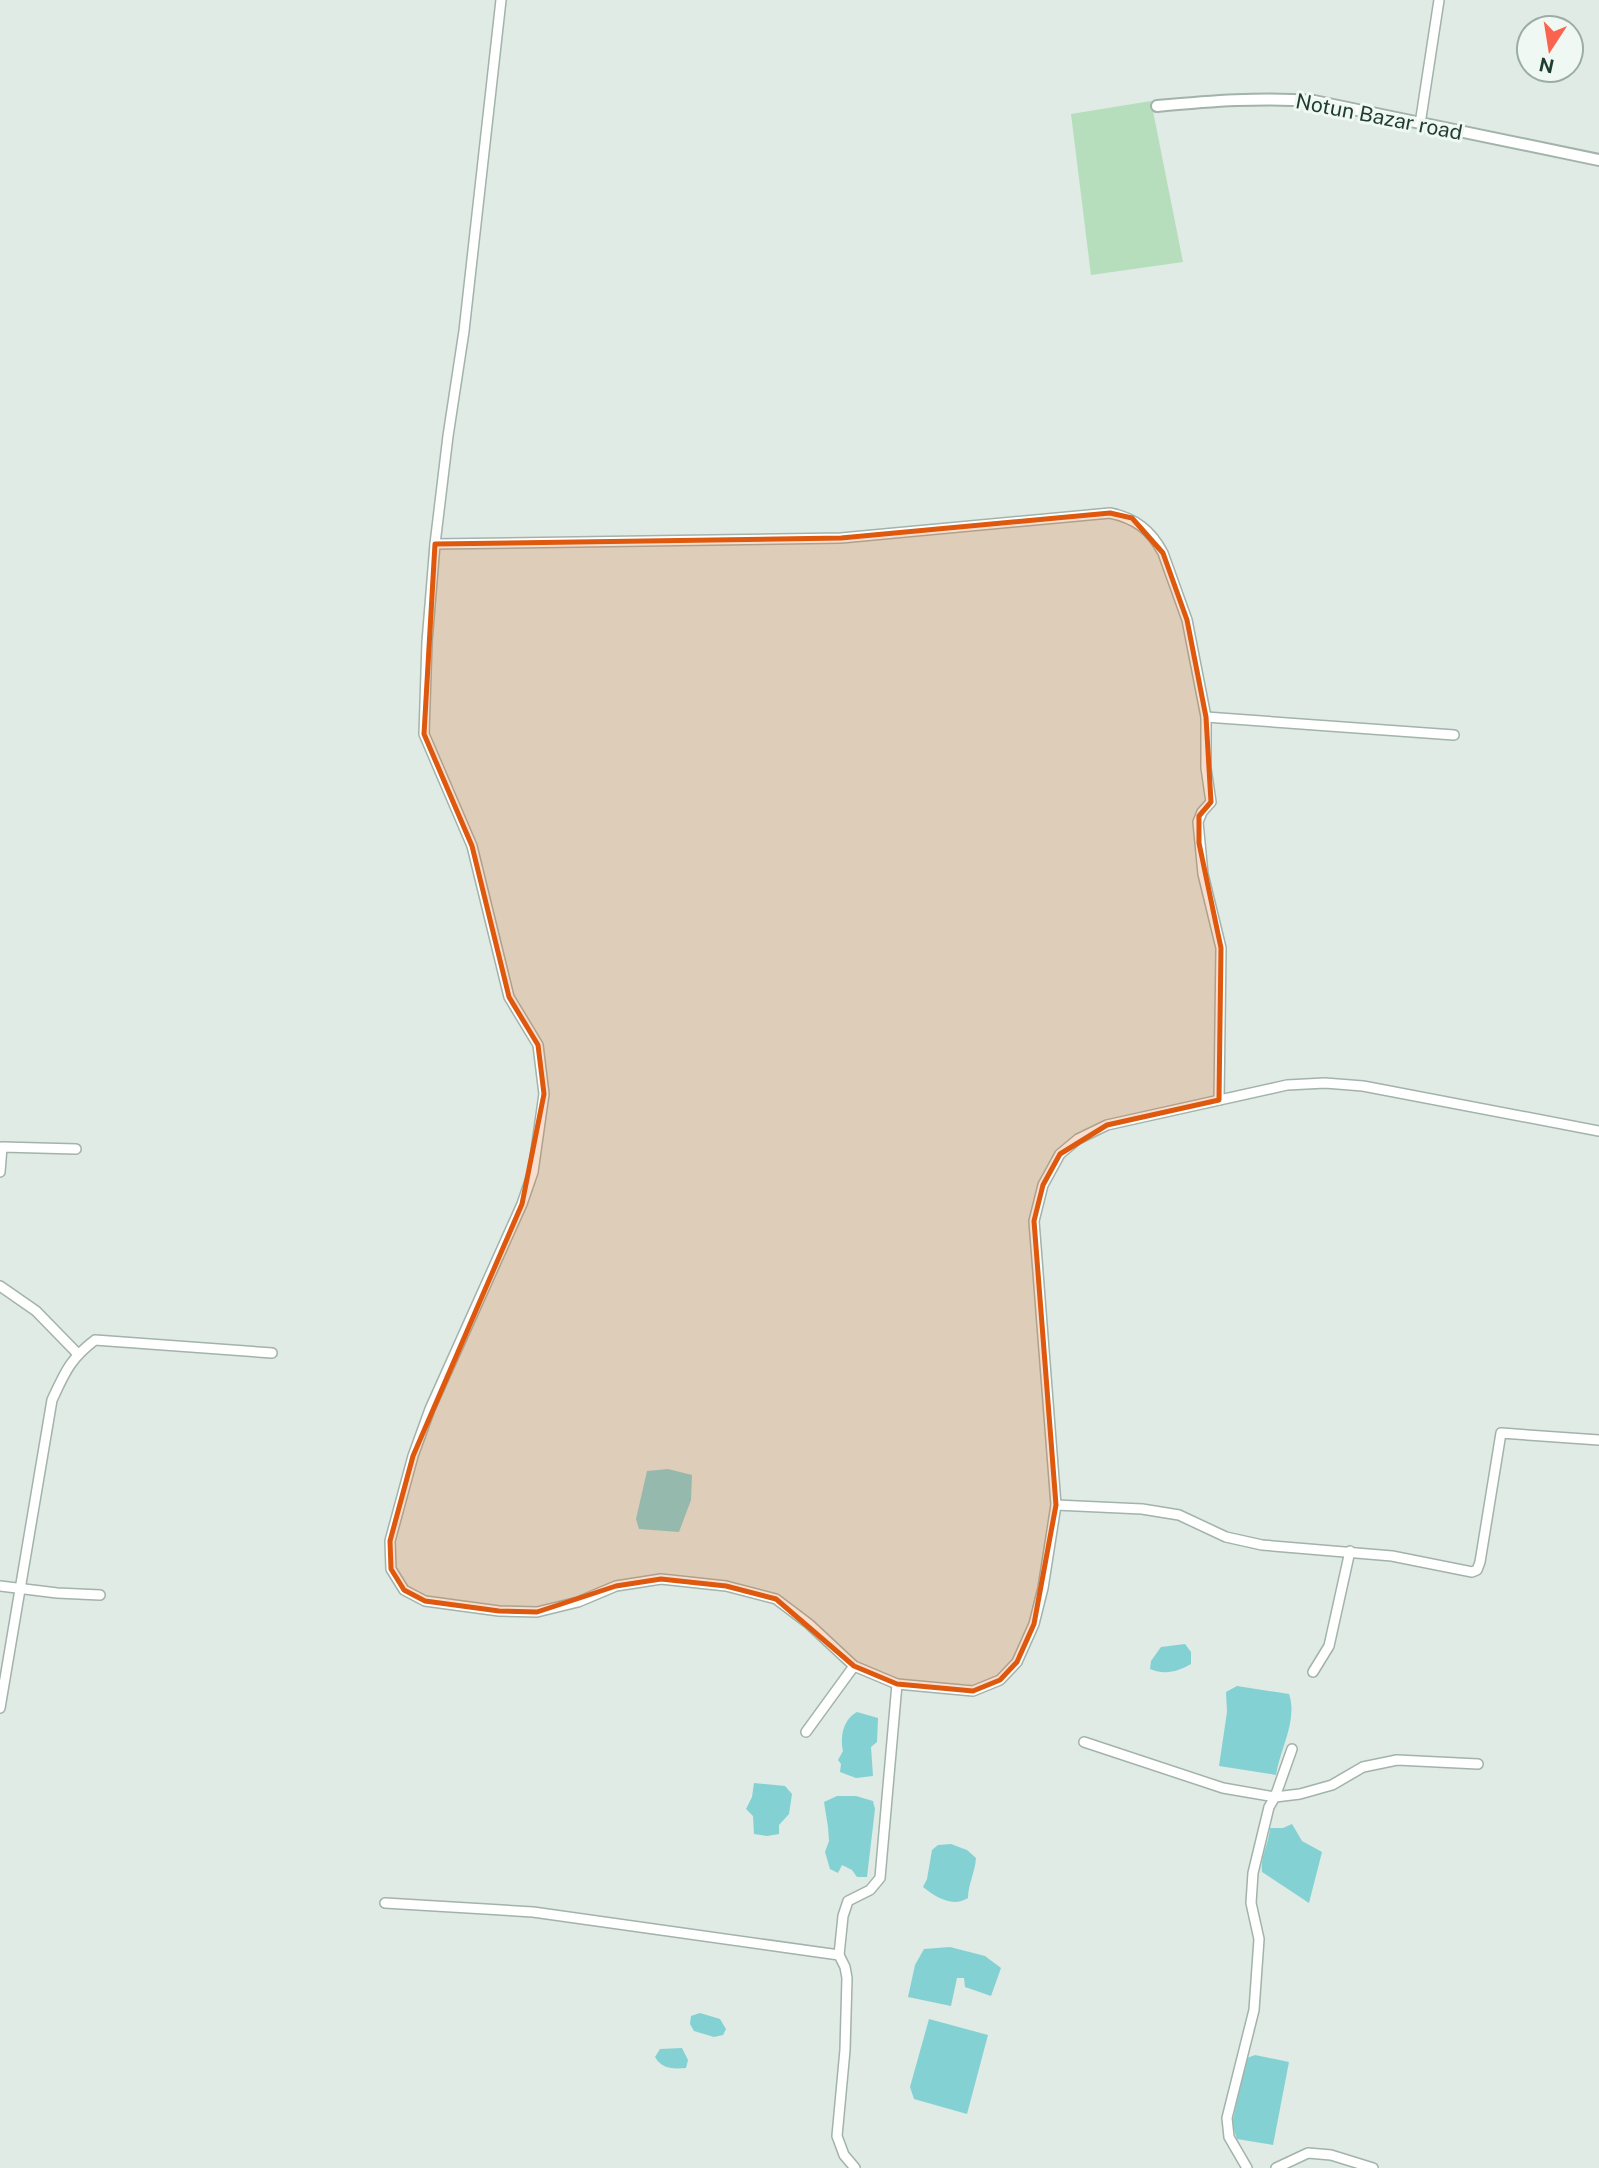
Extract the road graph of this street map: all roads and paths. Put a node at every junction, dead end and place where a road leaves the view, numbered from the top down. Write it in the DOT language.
graph roads {
  1 [pos="501,0"];
  2 [pos="1439,0"];
  3 [pos="1157,106"];
  4 [pos="1420,124"];
  5 [pos="1599,160"];
  6 [pos="435,544"];
  7 [pos="1206,717"];
  8 [pos="1454,735"];
  9 [pos="1219,1100"];
  10 [pos="1599,1131"];
  11 [pos="76,1149"];
  12 [pos="0,1172"];
  13 [pos="0,1286"];
  14 [pos="77,1353"];
  15 [pos="272,1353"];
  16 [pos="1599,1440"];
  17 [pos="1056,1505"];
  18 [pos="1350,1551"];
  19 [pos="0,1586"];
  20 [pos="20,1588"];
  21 [pos="100,1595"];
  22 [pos="854,1666"];
  23 [pos="1313,1672"];
  24 [pos="897,1685"];
  25 [pos="0,1708"];
  26 [pos="806,1732"];
  27 [pos="1083,1742"];
  28 [pos="1292,1749"];
  29 [pos="1478,1763"];
  30 [pos="1275,1797"];
  31 [pos="385,1903"];
  32 [pos="839,1955"];
  33 [pos="855,2168"];
  34 [pos="1247,2168"];
  35 [pos="1276,2168"];
  36 [pos="1373,2168"];
  1 -- 6 [label="street"];
  2 -- 4 [label="street"];
  3 -- 4 [label="street, Notun Bazar road"];
  4 -- 5 [label="street, Notun Bazar road"];
  6 -- 7 [label="street"];
  6 -- 22 [label="street"];
  7 -- 8 [label="street"];
  7 -- 9 [label="street"];
  9 -- 10 [label="street"];
  9 -- 17 [label="street"];
  11 -- 12 [label="street"];
  13 -- 14 [label="street"];
  14 -- 15 [label="street"];
  14 -- 20 [label="street"];
  16 -- 18 [label="street"];
  17 -- 18 [label="street"];
  17 -- 24 [label="street"];
  18 -- 23 [label="street"];
  19 -- 20 [label="street"];
  20 -- 21 [label="street"];
  20 -- 25 [label="street"];
  22 -- 24 [label="street"];
  22 -- 26 [label="street"];
  24 -- 32 [label="street"];
  27 -- 30 [label="street"];
  28 -- 30 [label="street"];
  29 -- 30 [label="street"];
  30 -- 34 [label="street"];
  31 -- 32 [label="street"];
  32 -- 33 [label="street"];
  35 -- 36 [label="street"];
}
